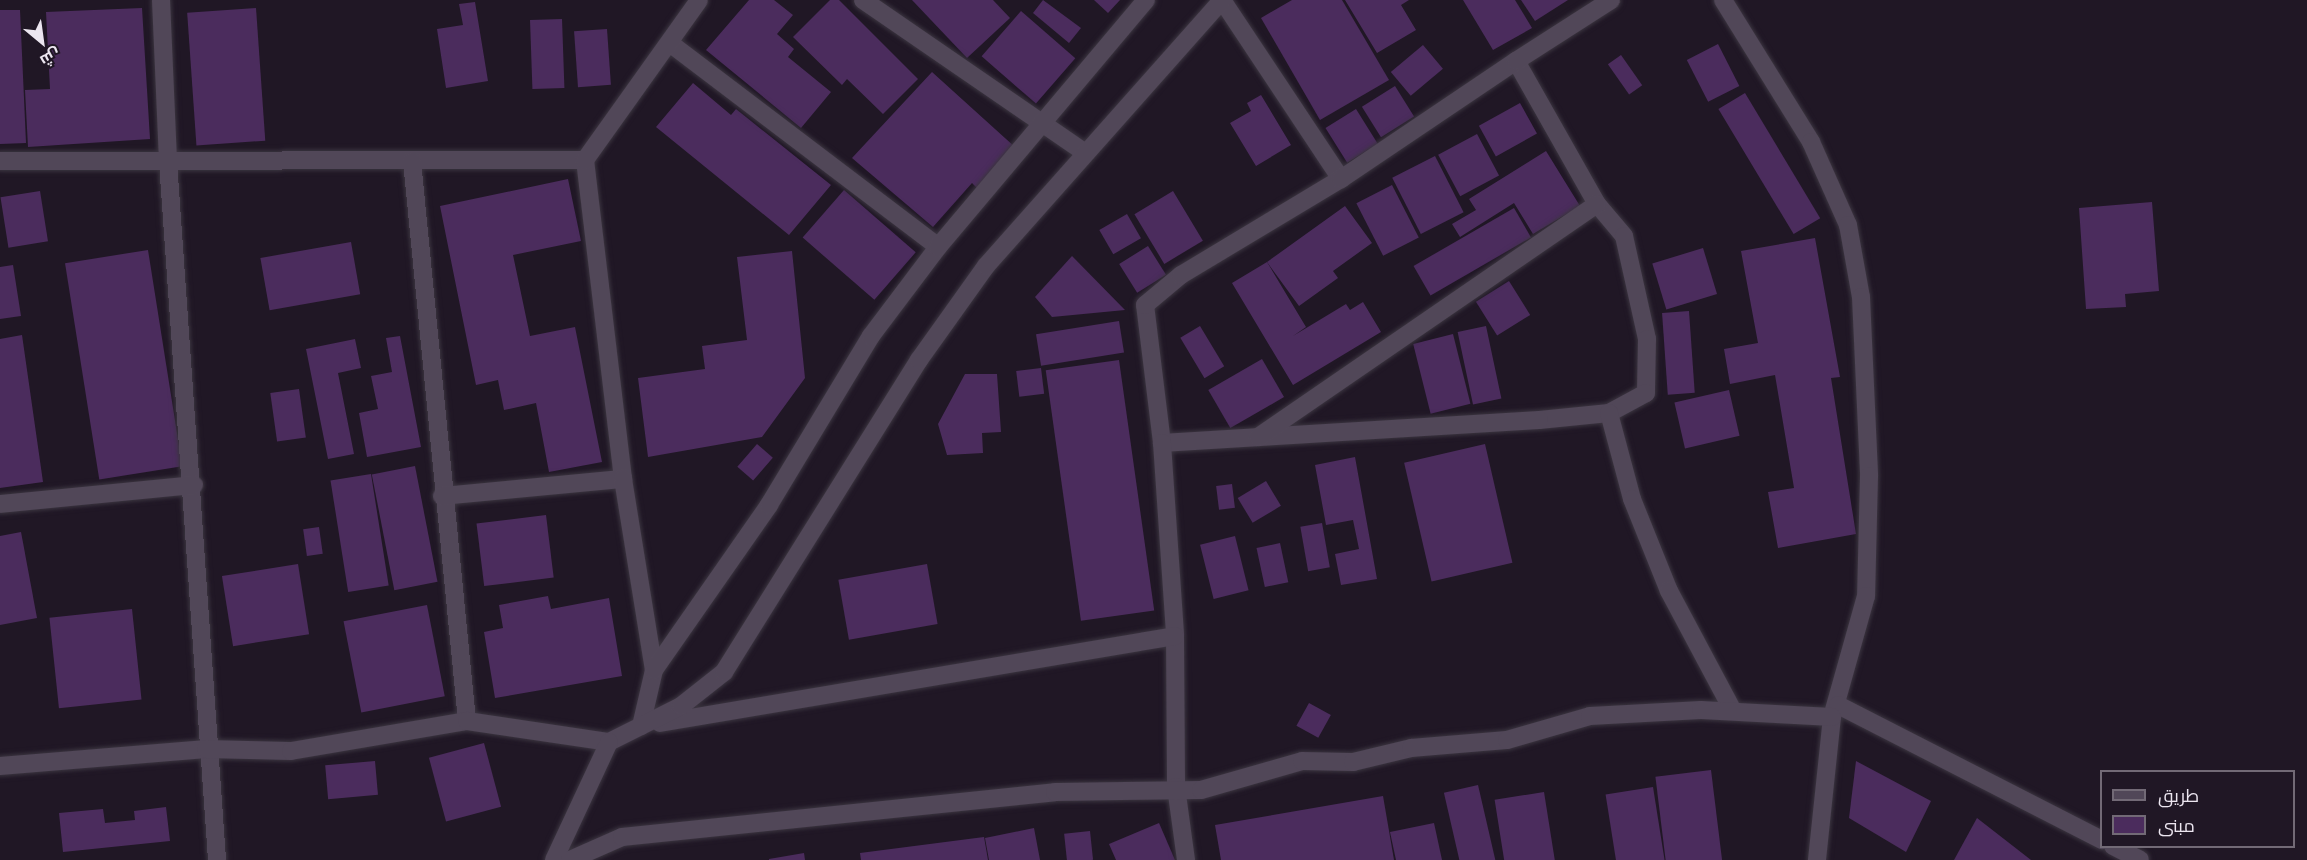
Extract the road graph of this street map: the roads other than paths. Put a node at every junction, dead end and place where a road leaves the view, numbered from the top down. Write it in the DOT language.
graph roads {
  1 [pos="161,0"];
  2 [pos="699,0"];
  3 [pos="1146,0"];
  4 [pos="1222,0"];
  5 [pos="1611,0"];
  6 [pos="1723,0"];
  7 [pos="867,1"];
  8 [pos="671,44"];
  9 [pos="1516,61"];
  10 [pos="1041,127"];
  11 [pos="1084,152"];
  12 [pos="585,160"];
  13 [pos="0,161"];
  14 [pos="412,161"];
  15 [pos="168,162"];
  16 [pos="1341,179"];
  17 [pos="1597,204"];
  18 [pos="938,247"];
  19 [pos="1609,413"];
  20 [pos="1257,438"];
  21 [pos="1162,443"];
  22 [pos="623,480"];
  23 [pos="194,485"];
  24 [pos="442,496"];
  25 [pos="0,504"];
  26 [pos="1175,636"];
  27 [pos="654,670"];
  28 [pos="1733,711"];
  29 [pos="1835,711"];
  30 [pos="467,721"];
  31 [pos="641,726"];
  32 [pos="609,742"];
  33 [pos="206,749"];
  34 [pos="0,766"];
  35 [pos="1176,787"];
  36 [pos="2100,839"];
  37 [pos="2117,848"];
  38 [pos="218,860"];
  39 [pos="554,860"];
  40 [pos="570,860"];
  41 [pos="1186,860"];
  42 [pos="1817,860"];
  43 [pos="2140,860"];
  1 -- 15 [label="street"];
  2 -- 8 [label="street"];
  3 -- 10 [label="street"];
  4 -- 11 [label="street"];
  4 -- 16 [label="street"];
  5 -- 9 [label="street"];
  6 -- 29 [label="street"];
  7 -- 10 [label="street"];
  8 -- 12 [label="street"];
  8 -- 18 [label="street"];
  9 -- 16 [label="street"];
  9 -- 17 [label="street"];
  10 -- 11 [label="street"];
  10 -- 18 [label="street"];
  11 -- 31 [label="street"];
  12 -- 14 [label="street"];
  12 -- 22 [label="street"];
  13 -- 15 [label="street"];
  14 -- 15 [label="street"];
  14 -- 24 [label="street"];
  15 -- 23 [label="street"];
  16 -- 21 [label="street"];
  17 -- 19 [label="street"];
  17 -- 20 [label="street"];
  18 -- 27 [label="street"];
  19 -- 20 [label="street"];
  19 -- 28 [label="street"];
  20 -- 21 [label="street"];
  21 -- 26 [label="street"];
  22 -- 24 [label="street"];
  22 -- 27 [label="street"];
  23 -- 25 [label="street"];
  23 -- 33 [label="street"];
  24 -- 30 [label="street"];
  26 -- 31 [label="street"];
  26 -- 35 [label="street"];
  27 -- 31 [label="street"];
  28 -- 29 [label="street"];
  28 -- 35 [label="street"];
  29 -- 36 [label="street"];
  29 -- 42 [label="street"];
  30 -- 32 [label="street"];
  30 -- 33 [label="street"];
  31 -- 32 [label="street"];
  32 -- 39 [label="street"];
  33 -- 34 [label="street"];
  33 -- 38 [label="street"];
  35 -- 40 [label="street"];
  35 -- 41 [label="street"];
  37 -- 43 [label="street"];
}
